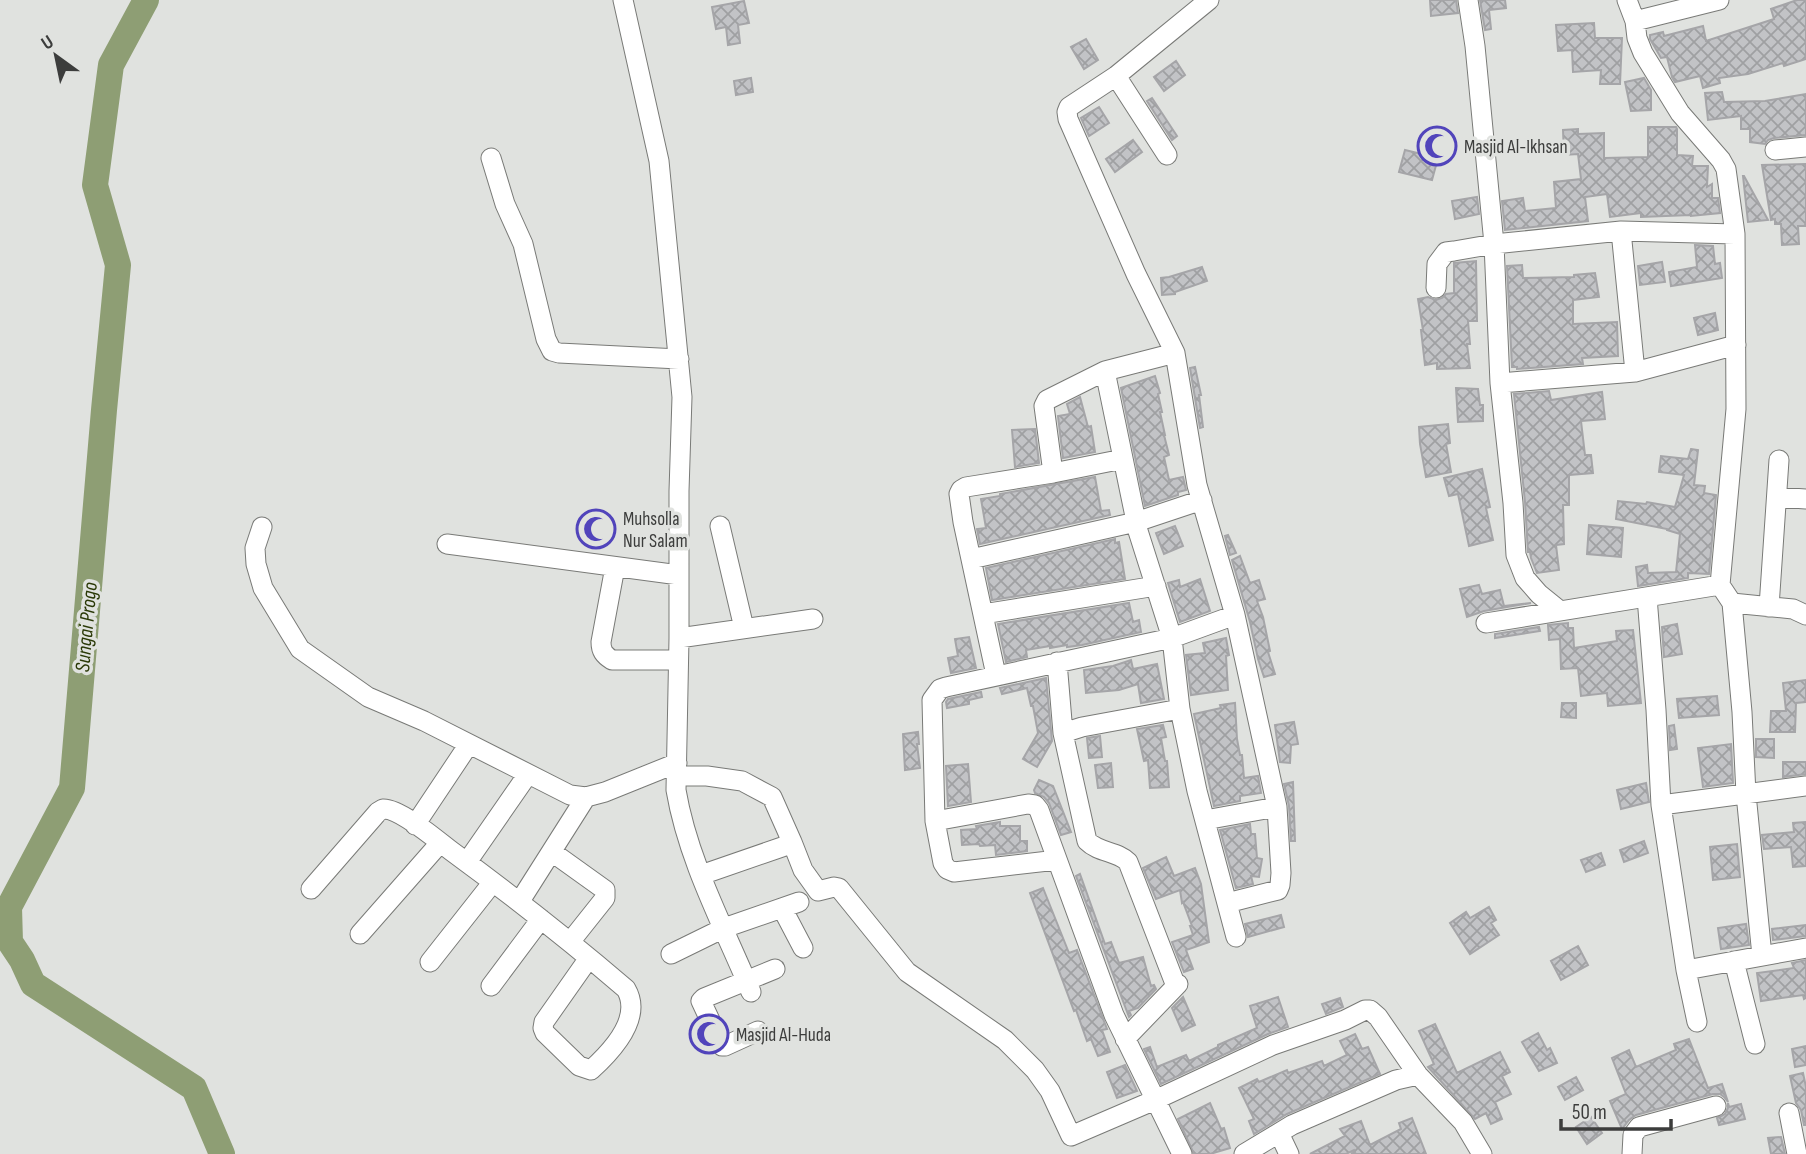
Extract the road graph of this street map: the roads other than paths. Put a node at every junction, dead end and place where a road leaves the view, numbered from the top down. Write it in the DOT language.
graph roads {
  1 [pos="623,0"];
  2 [pos="1209,0"];
  3 [pos="1468,0"];
  4 [pos="1628,0"];
  5 [pos="1719,0"];
  6 [pos="1634,21"];
  7 [pos="1116,76"];
  8 [pos="1806,148"];
  9 [pos="1775,150"];
  10 [pos="1167,155"];
  11 [pos="491,158"];
  12 [pos="1621,231"];
  13 [pos="1734,234"];
  14 [pos="1494,243"];
  15 [pos="1436,288"];
  16 [pos="1736,345"];
  17 [pos="1175,354"];
  18 [pos="680,359"];
  19 [pos="1105,370"];
  20 [pos="1635,372"];
  21 [pos="1500,383"];
  22 [pos="1123,459"];
  23 [pos="1779,460"];
  24 [pos="1053,473"];
  25 [pos="1777,497"];
  26 [pos="1806,499"];
  27 [pos="1202,500"];
  28 [pos="1136,523"];
  29 [pos="720,526"];
  30 [pos="262,527"];
  31 [pos="447,544"];
  32 [pos="971,559"];
  33 [pos="615,567"];
  34 [pos="678,575"];
  35 [pos="1720,585"];
  36 [pos="1156,586"];
  37 [pos="1647,597"];
  38 [pos="1732,603"];
  39 [pos="1769,607"];
  40 [pos="1560,611"];
  41 [pos="983,614"];
  42 [pos="1235,615"];
  43 [pos="1806,615"];
  44 [pos="813,619"];
  45 [pos="1486,623"];
  46 [pos="744,628"];
  47 [pos="679,638"];
  48 [pos="1172,638"];
  49 [pos="678,660"];
  50 [pos="1057,662"];
  51 [pos="996,675"];
  52 [pos="1180,709"];
  53 [pos="1063,733"];
  54 [pos="469,744"];
  55 [pos="677,769"];
  56 [pos="528,774"];
  57 [pos="1806,786"];
  58 [pos="1746,794"];
  59 [pos="586,797"];
  60 [pos="1661,805"];
  61 [pos="1277,807"];
  62 [pos="1205,820"];
  63 [pos="935,821"];
  64 [pos="415,825"];
  65 [pos="792,842"];
  66 [pos="440,843"];
  67 [pos="552,852"];
  68 [pos="1057,860"];
  69 [pos="467,862"];
  70 [pos="701,875"];
  71 [pos="493,882"];
  72 [pos="310,889"];
  73 [pos="520,901"];
  74 [pos="1227,903"];
  75 [pos="541,919"];
  76 [pos="724,928"];
  77 [pos="360,934"];
  78 [pos="1236,937"];
  79 [pos="570,942"];
  80 [pos="803,948"];
  81 [pos="1806,948"];
  82 [pos="671,954"];
  83 [pos="1762,956"];
  84 [pos="589,958"];
  85 [pos="1734,961"];
  86 [pos="430,962"];
  87 [pos="775,969"];
  88 [pos="1686,970"];
  89 [pos="491,986"];
  90 [pos="749,987"];
  91 [pos="1697,1022"];
  92 [pos="758,1031"];
  93 [pos="1125,1039"];
  94 [pos="1755,1044"];
  95 [pos="1418,1074"];
  96 [pos="1155,1100"];
  97 [pos="1716,1105"];
  98 [pos="1789,1113"];
  99 [pos="1279,1133"];
  100 [pos="1182,1154"];
  101 [pos="1244,1154"];
  102 [pos="1289,1154"];
  103 [pos="1482,1154"];
  104 [pos="1632,1154"];
  105 [pos="1797,1154"];
  1 -- 18 [label="street"];
  2 -- 7 [label="street"];
  3 -- 14 [label="street"];
  4 -- 6 [label="street"];
  5 -- 6 [label="street"];
  6 -- 13 [label="street"];
  7 -- 10 [label="street"];
  7 -- 17 [label="street"];
  8 -- 9 [label="street"];
  11 -- 18 [label="street"];
  12 -- 13 [label="street"];
  12 -- 14 [label="street"];
  12 -- 20 [label="street"];
  13 -- 16 [label="street"];
  14 -- 15 [label="street"];
  14 -- 21 [label="street"];
  16 -- 20 [label="street"];
  16 -- 35 [label="street"];
  17 -- 19 [label="street"];
  17 -- 27 [label="street"];
  18 -- 34 [label="street"];
  19 -- 22 [label="street"];
  19 -- 24 [label="street"];
  20 -- 21 [label="street"];
  21 -- 40 [label="street"];
  22 -- 24 [label="street"];
  22 -- 28 [label="street"];
  23 -- 25 [label="street"];
  24 -- 32 [label="street"];
  25 -- 26 [label="street"];
  25 -- 39 [label="street"];
  27 -- 28 [label="street"];
  27 -- 42 [label="street"];
  28 -- 32 [label="street"];
  28 -- 36 [label="street"];
  29 -- 46 [label="street"];
  30 -- 54 [label="street"];
  31 -- 33 [label="street"];
  32 -- 41 [label="street"];
  33 -- 34 [label="street"];
  33 -- 49 [label="street"];
  34 -- 47 [label="street"];
  35 -- 37 [label="street"];
  35 -- 38 [label="street"];
  36 -- 41 [label="street"];
  36 -- 48 [label="street"];
  37 -- 40 [label="street"];
  37 -- 60 [label="street"];
  38 -- 39 [label="street"];
  38 -- 58 [label="street"];
  39 -- 43 [label="street"];
  40 -- 45 [label="street"];
  41 -- 51 [label="street"];
  42 -- 48 [label="street"];
  42 -- 61 [label="street"];
  44 -- 46 [label="street"];
  46 -- 47 [label="street"];
  47 -- 49 [label="street"];
  48 -- 50 [label="street"];
  48 -- 52 [label="street"];
  49 -- 55 [label="street"];
  50 -- 51 [label="street"];
  50 -- 53 [label="street"];
  51 -- 63 [label="street"];
  52 -- 53 [label="street"];
  52 -- 62 [label="street"];
  53 -- 93 [label="street"];
  54 -- 56 [label="street"];
  54 -- 64 [label="street"];
  55 -- 59 [label="street"];
  55 -- 65 [label="street"];
  55 -- 70 [label="street"];
  56 -- 59 [label="street"];
  56 -- 69 [label="street"];
  57 -- 58 [label="street"];
  58 -- 60 [label="street"];
  58 -- 83 [label="street"];
  59 -- 67 [label="street"];
  60 -- 88 [label="street"];
  61 -- 62 [label="street"];
  61 -- 74 [label="street"];
  62 -- 74 [label="street"];
  63 -- 68 [label="street"];
  63 -- 68 [label="street"];
  64 -- 66 [label="street"];
  64 -- 72 [label="street"];
  65 -- 70 [label="street"];
  65 -- 96 [label="street"];
  66 -- 69 [label="street"];
  66 -- 77 [label="street"];
  67 -- 73 [label="street"];
  67 -- 79 [label="street"];
  68 -- 93 [label="street"];
  69 -- 71 [label="street"];
  70 -- 76 [label="street"];
  71 -- 73 [label="street"];
  71 -- 86 [label="street"];
  73 -- 75 [label="street"];
  74 -- 78 [label="street"];
  75 -- 79 [label="street"];
  75 -- 89 [label="street"];
  76 -- 80 [label="street"];
  76 -- 82 [label="street"];
  76 -- 90 [label="street"];
  79 -- 84 [label="street"];
  81 -- 83 [label="street"];
  83 -- 85 [label="street"];
  84 -- 84 [label="street"];
  85 -- 88 [label="street"];
  85 -- 94 [label="street"];
  87 -- 90 [label="street"];
  88 -- 91 [label="street"];
  90 -- 92 [label="street"];
  93 -- 96 [label="street"];
  95 -- 96 [label="street"];
  95 -- 99 [label="street"];
  95 -- 103 [label="street"];
  96 -- 100 [label="street"];
  97 -- 104 [label="street"];
  98 -- 105 [label="street"];
  99 -- 101 [label="street"];
  99 -- 102 [label="street"];
}
